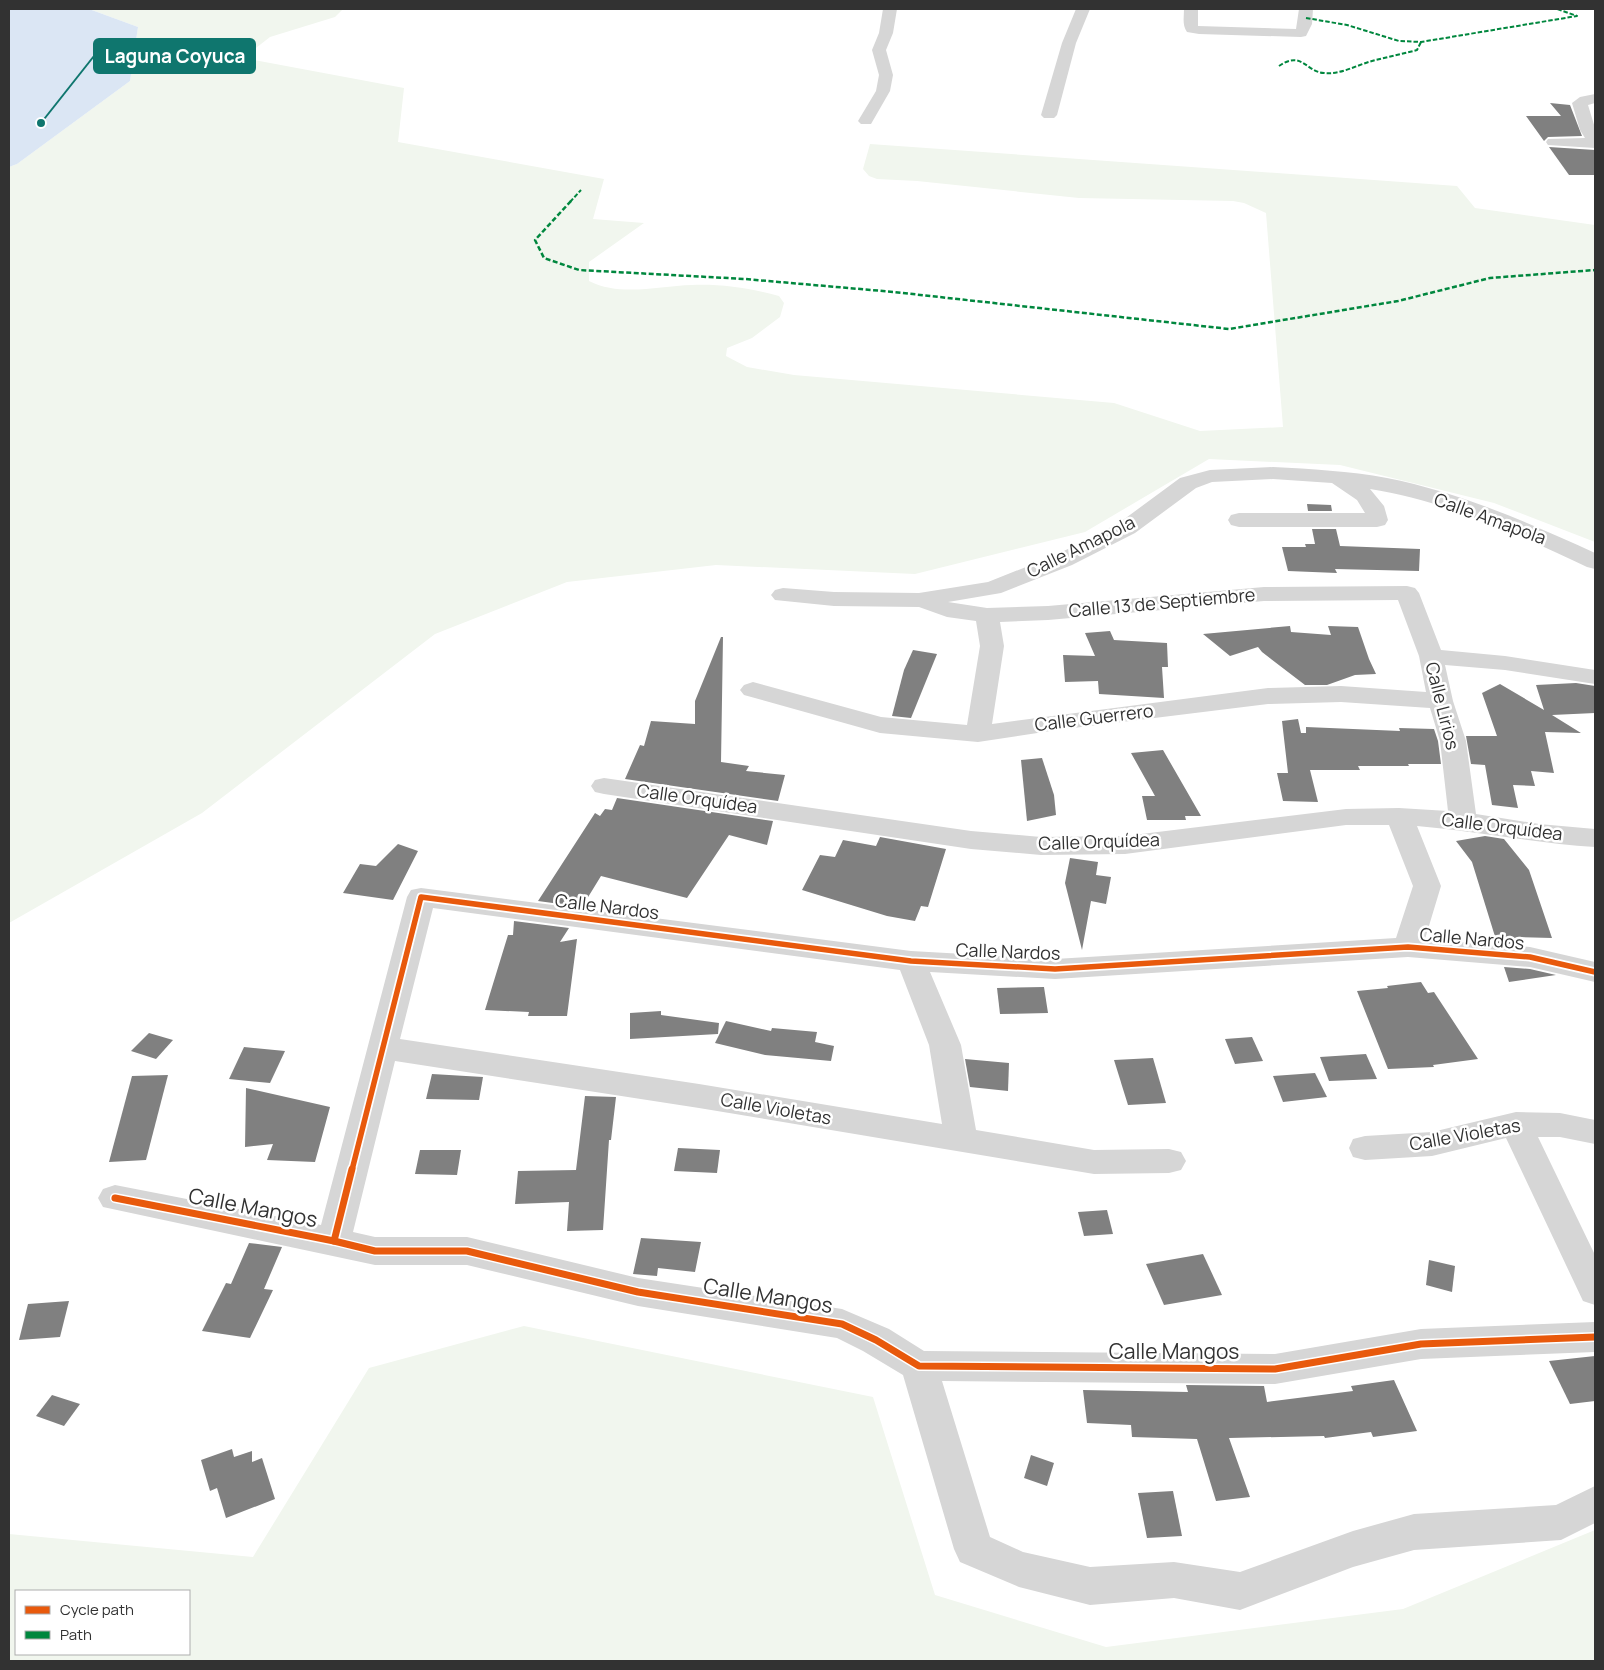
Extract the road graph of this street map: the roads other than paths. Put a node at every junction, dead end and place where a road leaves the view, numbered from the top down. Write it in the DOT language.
graph roads {
  1 [pos="890,9"];
  2 [pos="1083,9"];
  3 [pos="1191,9"];
  4 [pos="1306,9"];
  5 [pos="1595,99"];
  6 [pos="1048,115"];
  7 [pos="866,122"];
  8 [pos="1554,142"];
  9 [pos="1595,142"];
  10 [pos="1337,477"];
  11 [pos="1239,520"];
  12 [pos="1595,562"];
  13 [pos="1407,593"];
  14 [pos="783,595"];
  15 [pos="919,600"];
  16 [pos="987,615"];
  17 [pos="1431,656"];
  18 [pos="1595,677"];
  19 [pos="753,690"];
  20 [pos="1440,701"];
  21 [pos="978,734"];
  22 [pos="604,786"];
  23 [pos="1399,816"];
  24 [pos="1463,822"];
  25 [pos="1595,838"];
  26 [pos="1408,947"];
  27 [pos="911,961"];
  28 [pos="1595,972"];
  29 [pos="384,1048"];
  30 [pos="1516,1124"];
  31 [pos="1595,1132"];
  32 [pos="961,1140"];
  33 [pos="1365,1148"];
  34 [pos="1170,1161"];
  35 [pos="115,1198"];
  36 [pos="334,1240"];
  37 [pos="1595,1291"];
  38 [pos="1595,1337"];
  39 [pos="919,1366"];
  40 [pos="1595,1503"];
  1 -- 7 [label="street"];
  2 -- 6 [label="street"];
  3 -- 4 [label="street"];
  5 -- 9 [label="street"];
  8 -- 9 [label="street"];
  10 -- 11 [label="street"];
  10 -- 12 [label="street, Calle Amapola"];
  10 -- 15 [label="street, Calle Amapola"];
  13 -- 16 [label="street, Calle 13 de Septiembre"];
  13 -- 17 [label="street, Calle Lirios"];
  14 -- 15 [label="street, Calle Amapola"];
  15 -- 16 [label="street, Calle 13 de Septiembre"];
  16 -- 21 [label="street"];
  17 -- 18 [label="street"];
  17 -- 20 [label="street, Calle Lirios"];
  19 -- 21 [label="street, Calle Guerrero"];
  20 -- 21 [label="street, Calle Guerrero"];
  20 -- 24 [label="street, Calle Lirios"];
  22 -- 23 [label="street, Calle Orquídea"];
  23 -- 24 [label="street, Calle Orquídea"];
  23 -- 26 [label="street"];
  24 -- 25 [label="street, Calle Orquídea"];
  26 -- 27 [label="street, Calle Nardos"];
  26 -- 28 [label="street, Calle Nardos"];
  27 -- 29 [label="street, Calle Nardos"];
  27 -- 32 [label="street"];
  29 -- 32 [label="street, Calle Violetas"];
  29 -- 36 [label="street"];
  30 -- 31 [label="street, Calle Violetas"];
  30 -- 33 [label="street, Calle Violetas"];
  30 -- 37 [label="street"];
  32 -- 34 [label="street, Calle Violetas"];
  35 -- 36 [label="street, Calle Mangos"];
  36 -- 39 [label="street, Calle Mangos"];
  38 -- 39 [label="street, Calle Mangos"];
  39 -- 40 [label="street"];
}
